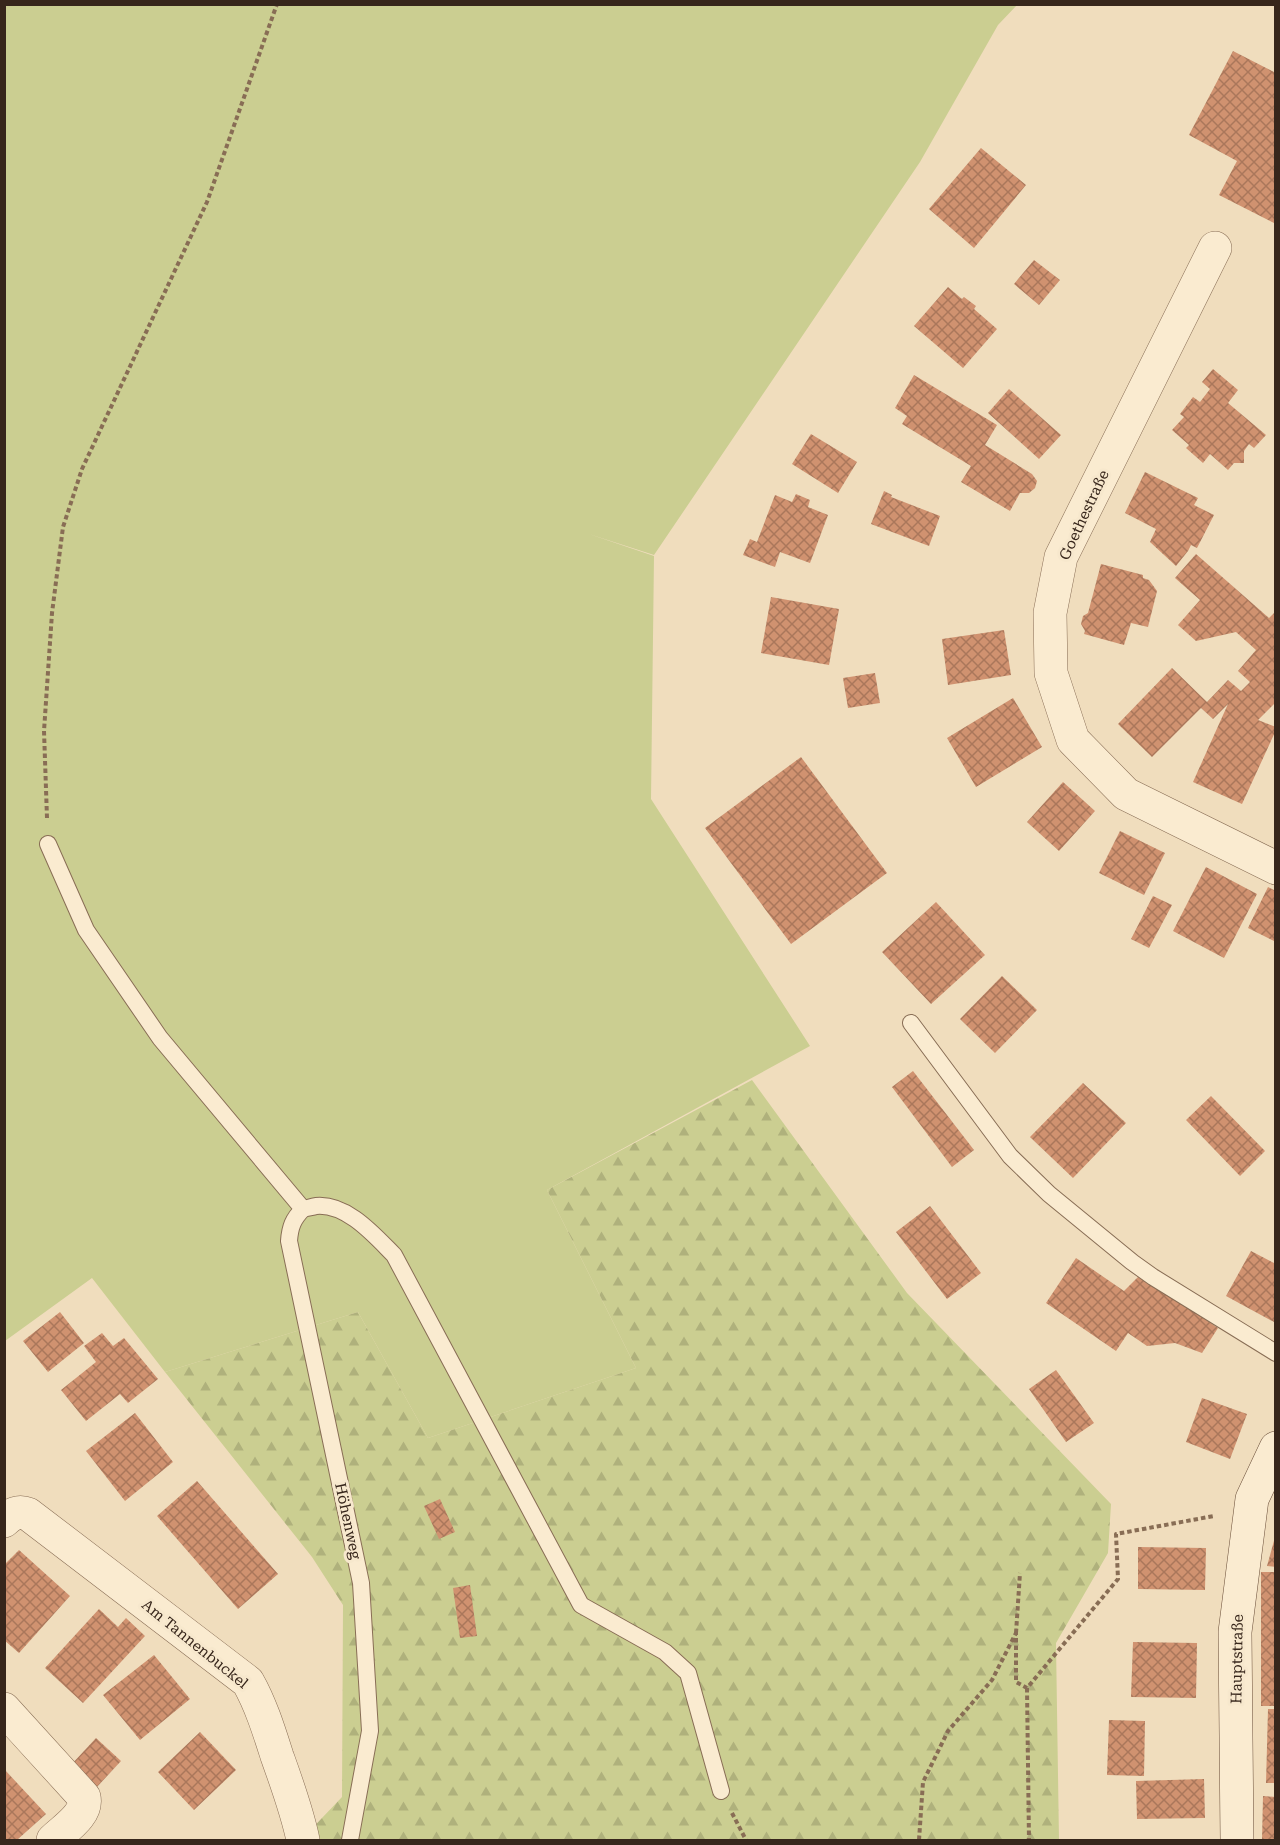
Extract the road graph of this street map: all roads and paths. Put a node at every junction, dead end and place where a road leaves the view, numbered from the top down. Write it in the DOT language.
graph roads {
  1 [pos="278,4"];
  2 [pos="1215,248"];
  3 [pos="48,844"];
  4 [pos="1275,868"];
  5 [pos="911,1023"];
  6 [pos="303,1209"];
  7 [pos="1275,1353"];
  8 [pos="1275,1448"];
  9 [pos="1224,1514"];
  10 [pos="6,1516"];
  11 [pos="1020,1573"];
  12 [pos="1016,1633"];
  13 [pos="1027,1688"];
  14 [pos="4,1709"];
  15 [pos="721,1791"];
  16 [pos="53,1840"];
  17 [pos="303,1840"];
  18 [pos="350,1840"];
  19 [pos="919,1840"];
  20 [pos="1029,1840"];
  21 [pos="1237,1840"];
  1 -- 3 [label="path"];
  2 -- 4 [label="street, Goethestraße"];
  3 -- 6 [label="lane"];
  5 -- 7 [label="lane"];
  6 -- 15 [label="lane"];
  6 -- 18 [label="lane, Höhenweg"];
  8 -- 21 [label="street, Hauptstraße"];
  9 -- 13 [label="path"];
  10 -- 17 [label="street, Am Tannenbuckel"];
  11 -- 12 [label="path"];
  12 -- 13 [label="path"];
  12 -- 19 [label="path"];
  13 -- 20 [label="path"];
  14 -- 16 [label="street"];
}
